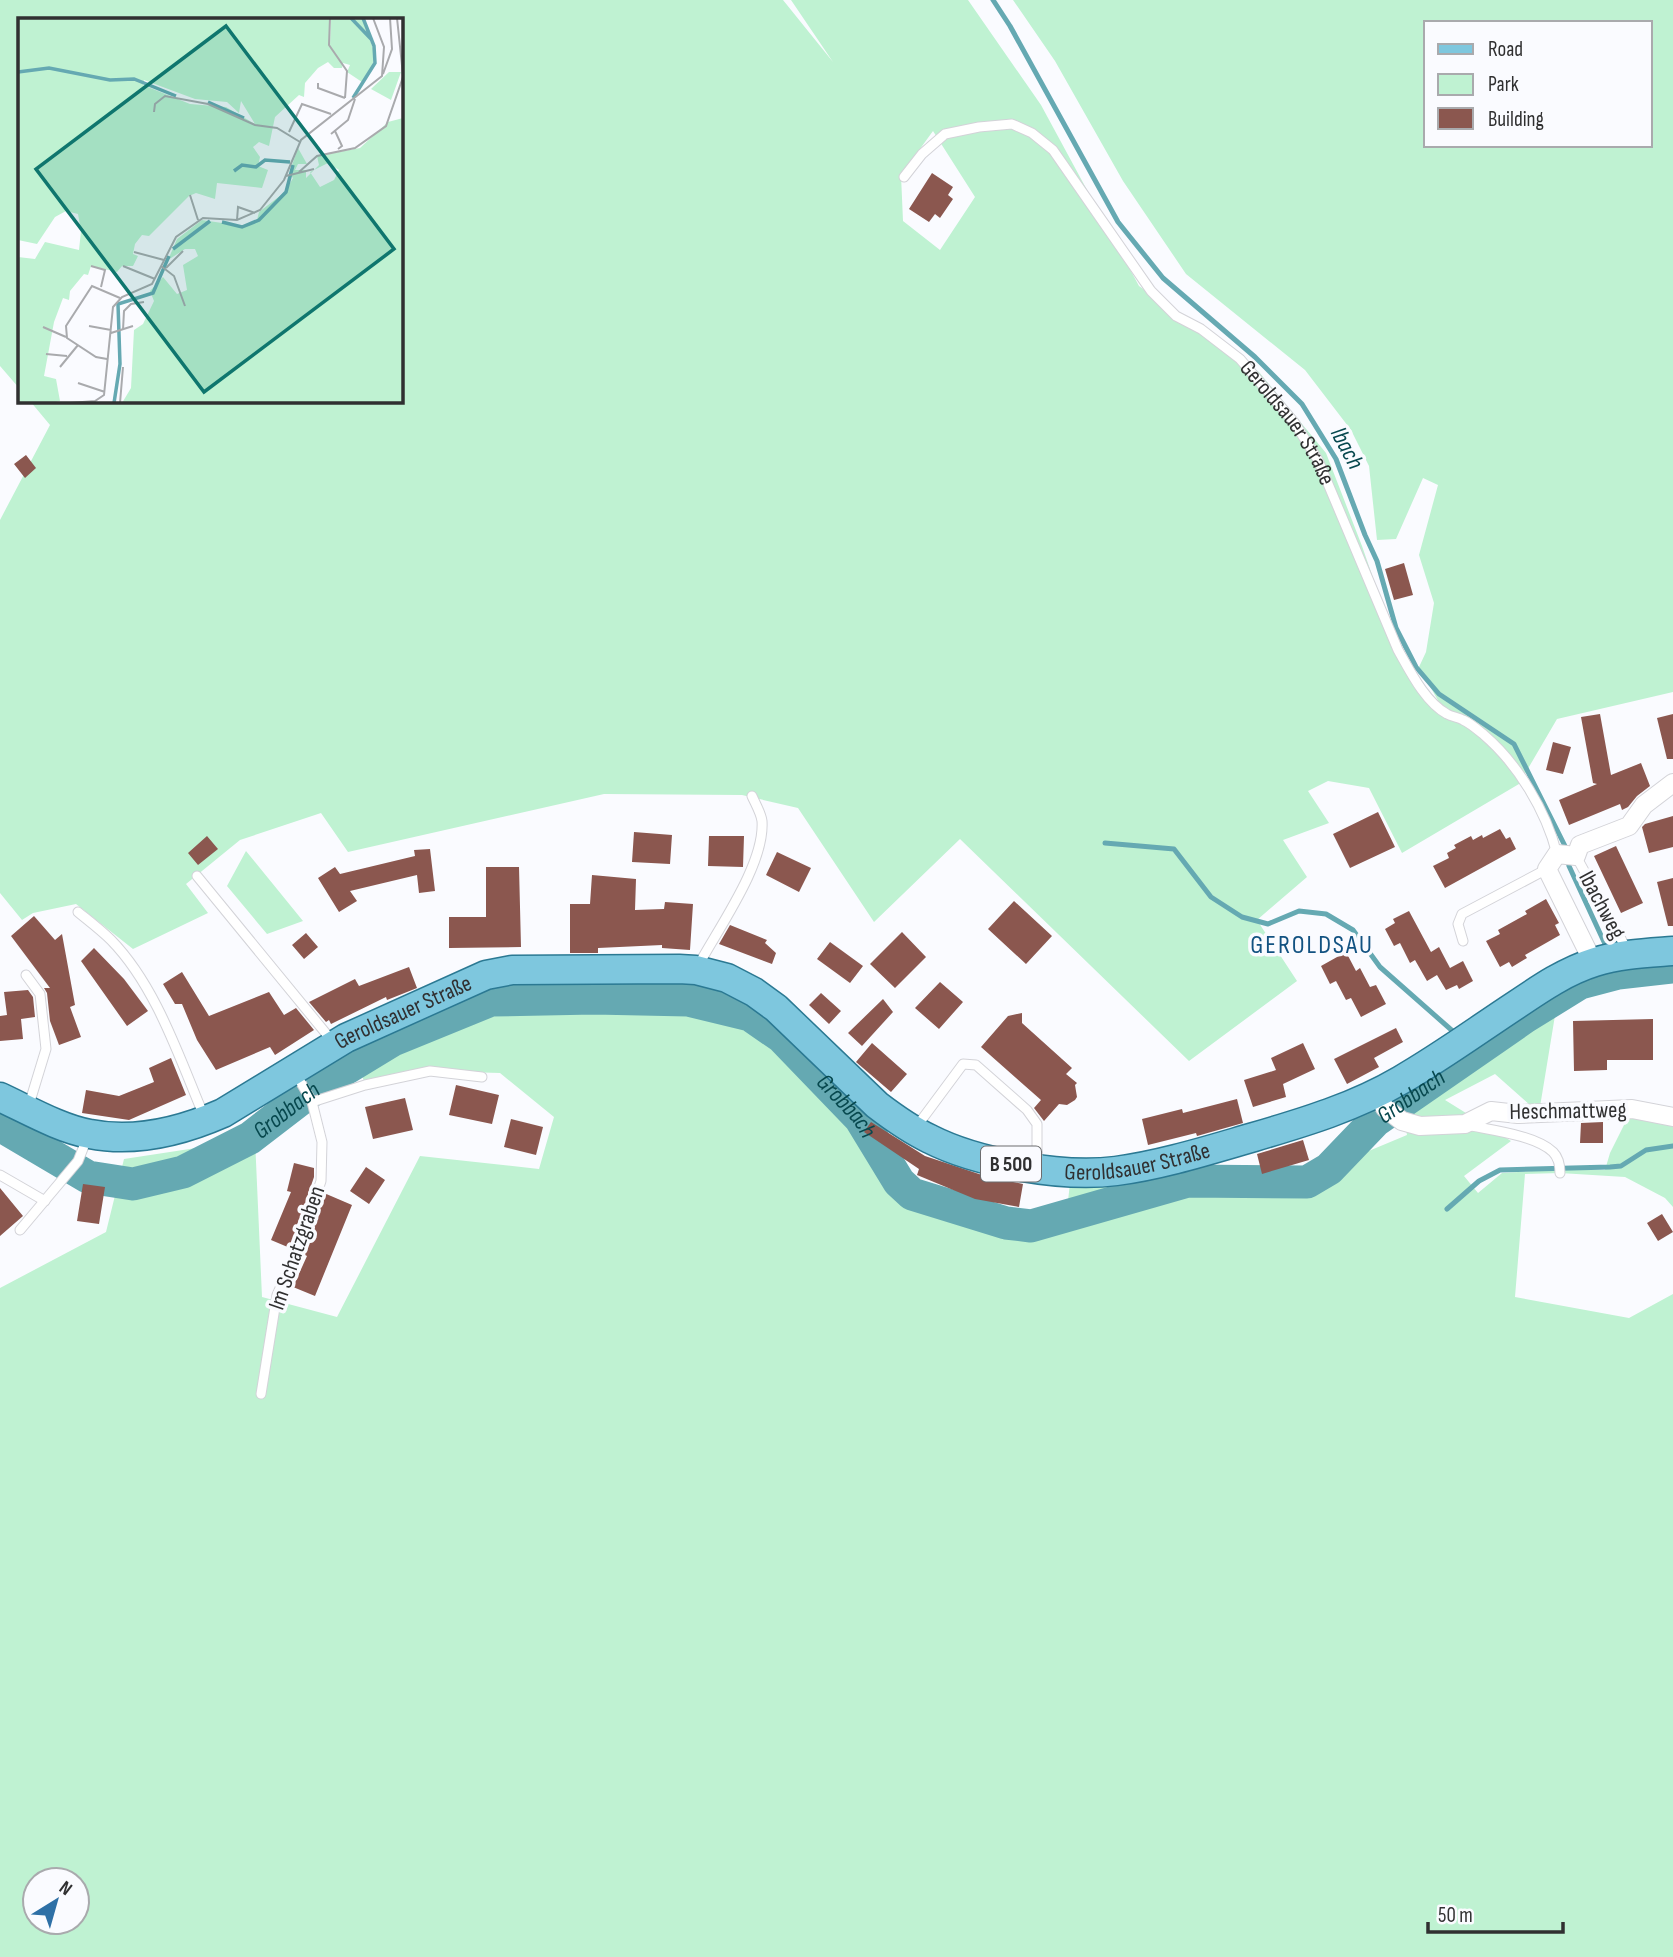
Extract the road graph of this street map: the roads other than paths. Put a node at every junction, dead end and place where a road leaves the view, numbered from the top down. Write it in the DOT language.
graph roads {
  1 [pos="904,177"];
  2 [pos="1673,783"];
  3 [pos="752,796"];
  4 [pos="1567,855"];
  5 [pos="1547,869"];
  6 [pos="197,876"];
  7 [pos="78,912"];
  8 [pos="1463,941"];
  9 [pos="1673,951"];
  10 [pos="1629,954"];
  11 [pos="1593,962"];
  12 [pos="696,970"];
  13 [pos="26,975"];
  14 [pos="334,1044"];
  15 [pos="297,1076"];
  16 [pos="482,1077"];
  17 [pos="0,1097"];
  18 [pos="1381,1100"];
  19 [pos="312,1102"];
  20 [pos="28,1110"];
  21 [pos="1673,1117"];
  22 [pos="206,1121"];
  23 [pos="1465,1124"];
  24 [pos="914,1131"];
  25 [pos="89,1134"];
  26 [pos="1039,1169"];
  27 [pos="1560,1169"];
  28 [pos="0,1175"];
  29 [pos="45,1201"];
  30 [pos="20,1230"];
  31 [pos="261,1394"];
  1 -- 4 [label="lane, Geroldsauer Straße"];
  2 -- 4 [label="street, Ibachweg"];
  3 -- 12 [label="lane"];
  4 -- 5 [label="street"];
  4 -- 10 [label="lane, Ibachweg"];
  5 -- 8 [label="lane"];
  5 -- 11 [label="street"];
  6 -- 14 [label="lane"];
  7 -- 22 [label="lane"];
  9 -- 10 [label="main road, Geroldsauer Straße / B 500"];
  10 -- 11 [label="main road, Geroldsauer Straße / B 500"];
  11 -- 18 [label="main road, Geroldsauer Straße / B 500"];
  12 -- 14 [label="main road, Geroldsauer Straße / B 500"];
  12 -- 24 [label="main road, Geroldsauer Straße / B 500"];
  13 -- 20 [label="lane"];
  14 -- 15 [label="main road, Geroldsauer Straße / B 500"];
  15 -- 19 [label="lane, Im Schatzgraben"];
  15 -- 22 [label="main road, Geroldsauer Straße / B 500"];
  16 -- 19 [label="lane"];
  17 -- 20 [label="main road, Geroldsauer Straße / B 500"];
  18 -- 23 [label="street, Heschmattweg"];
  18 -- 26 [label="main road, Geroldsauer Straße / B 500"];
  19 -- 31 [label="lane, Im Schatzgraben"];
  20 -- 25 [label="main road, Geroldsauer Straße / B 500"];
  21 -- 23 [label="street, Heschmattweg"];
  22 -- 25 [label="main road, Geroldsauer Straße / B 500"];
  23 -- 27 [label="lane, Heschmattweg"];
  24 -- 26 [label="main road, Geroldsauer Straße / B 500"];
  24 -- 26 [label="lane"];
  25 -- 29 [label="lane"];
  28 -- 29 [label="lane"];
  29 -- 30 [label="lane"];
}
